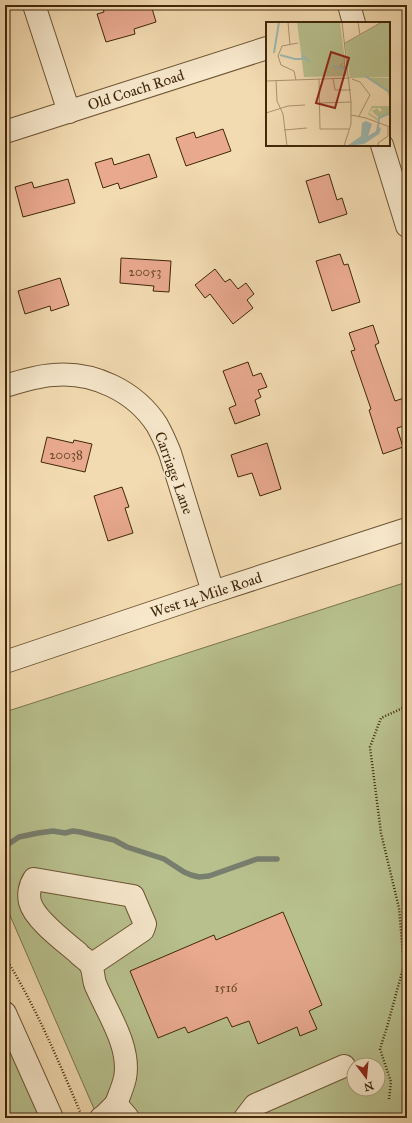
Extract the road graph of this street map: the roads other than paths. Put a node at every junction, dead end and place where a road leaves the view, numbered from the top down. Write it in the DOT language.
graph roads {
  1 [pos="34,5"];
  2 [pos="266,48"];
  3 [pos="69,112"];
  4 [pos="5,132"];
  5 [pos="382,146"];
  6 [pos="407,226"];
  7 [pos="5,386"];
  8 [pos="407,529"];
  9 [pos="213,592"];
  10 [pos="5,662"];
  11 [pos="91,965"];
  12 [pos="5,1012"];
  13 [pos="344,1066"];
  14 [pos="115,1113"];
  15 [pos="52,1118"];
  16 [pos="245,1118"];
  1 -- 3 [label="street"];
  2 -- 3 [label="street, Old Coach Road"];
  3 -- 4 [label="street, Old Coach Road"];
  5 -- 6 [label="street"];
  7 -- 9 [label="street, Carriage Lane"];
  8 -- 9 [label="street, West 14 Mile Road"];
  9 -- 10 [label="street, West 14 Mile Road"];
  11 -- 11 [label="street"];
  11 -- 14 [label="street"];
  12 -- 15 [label="street"];
  13 -- 16 [label="street"];
}
